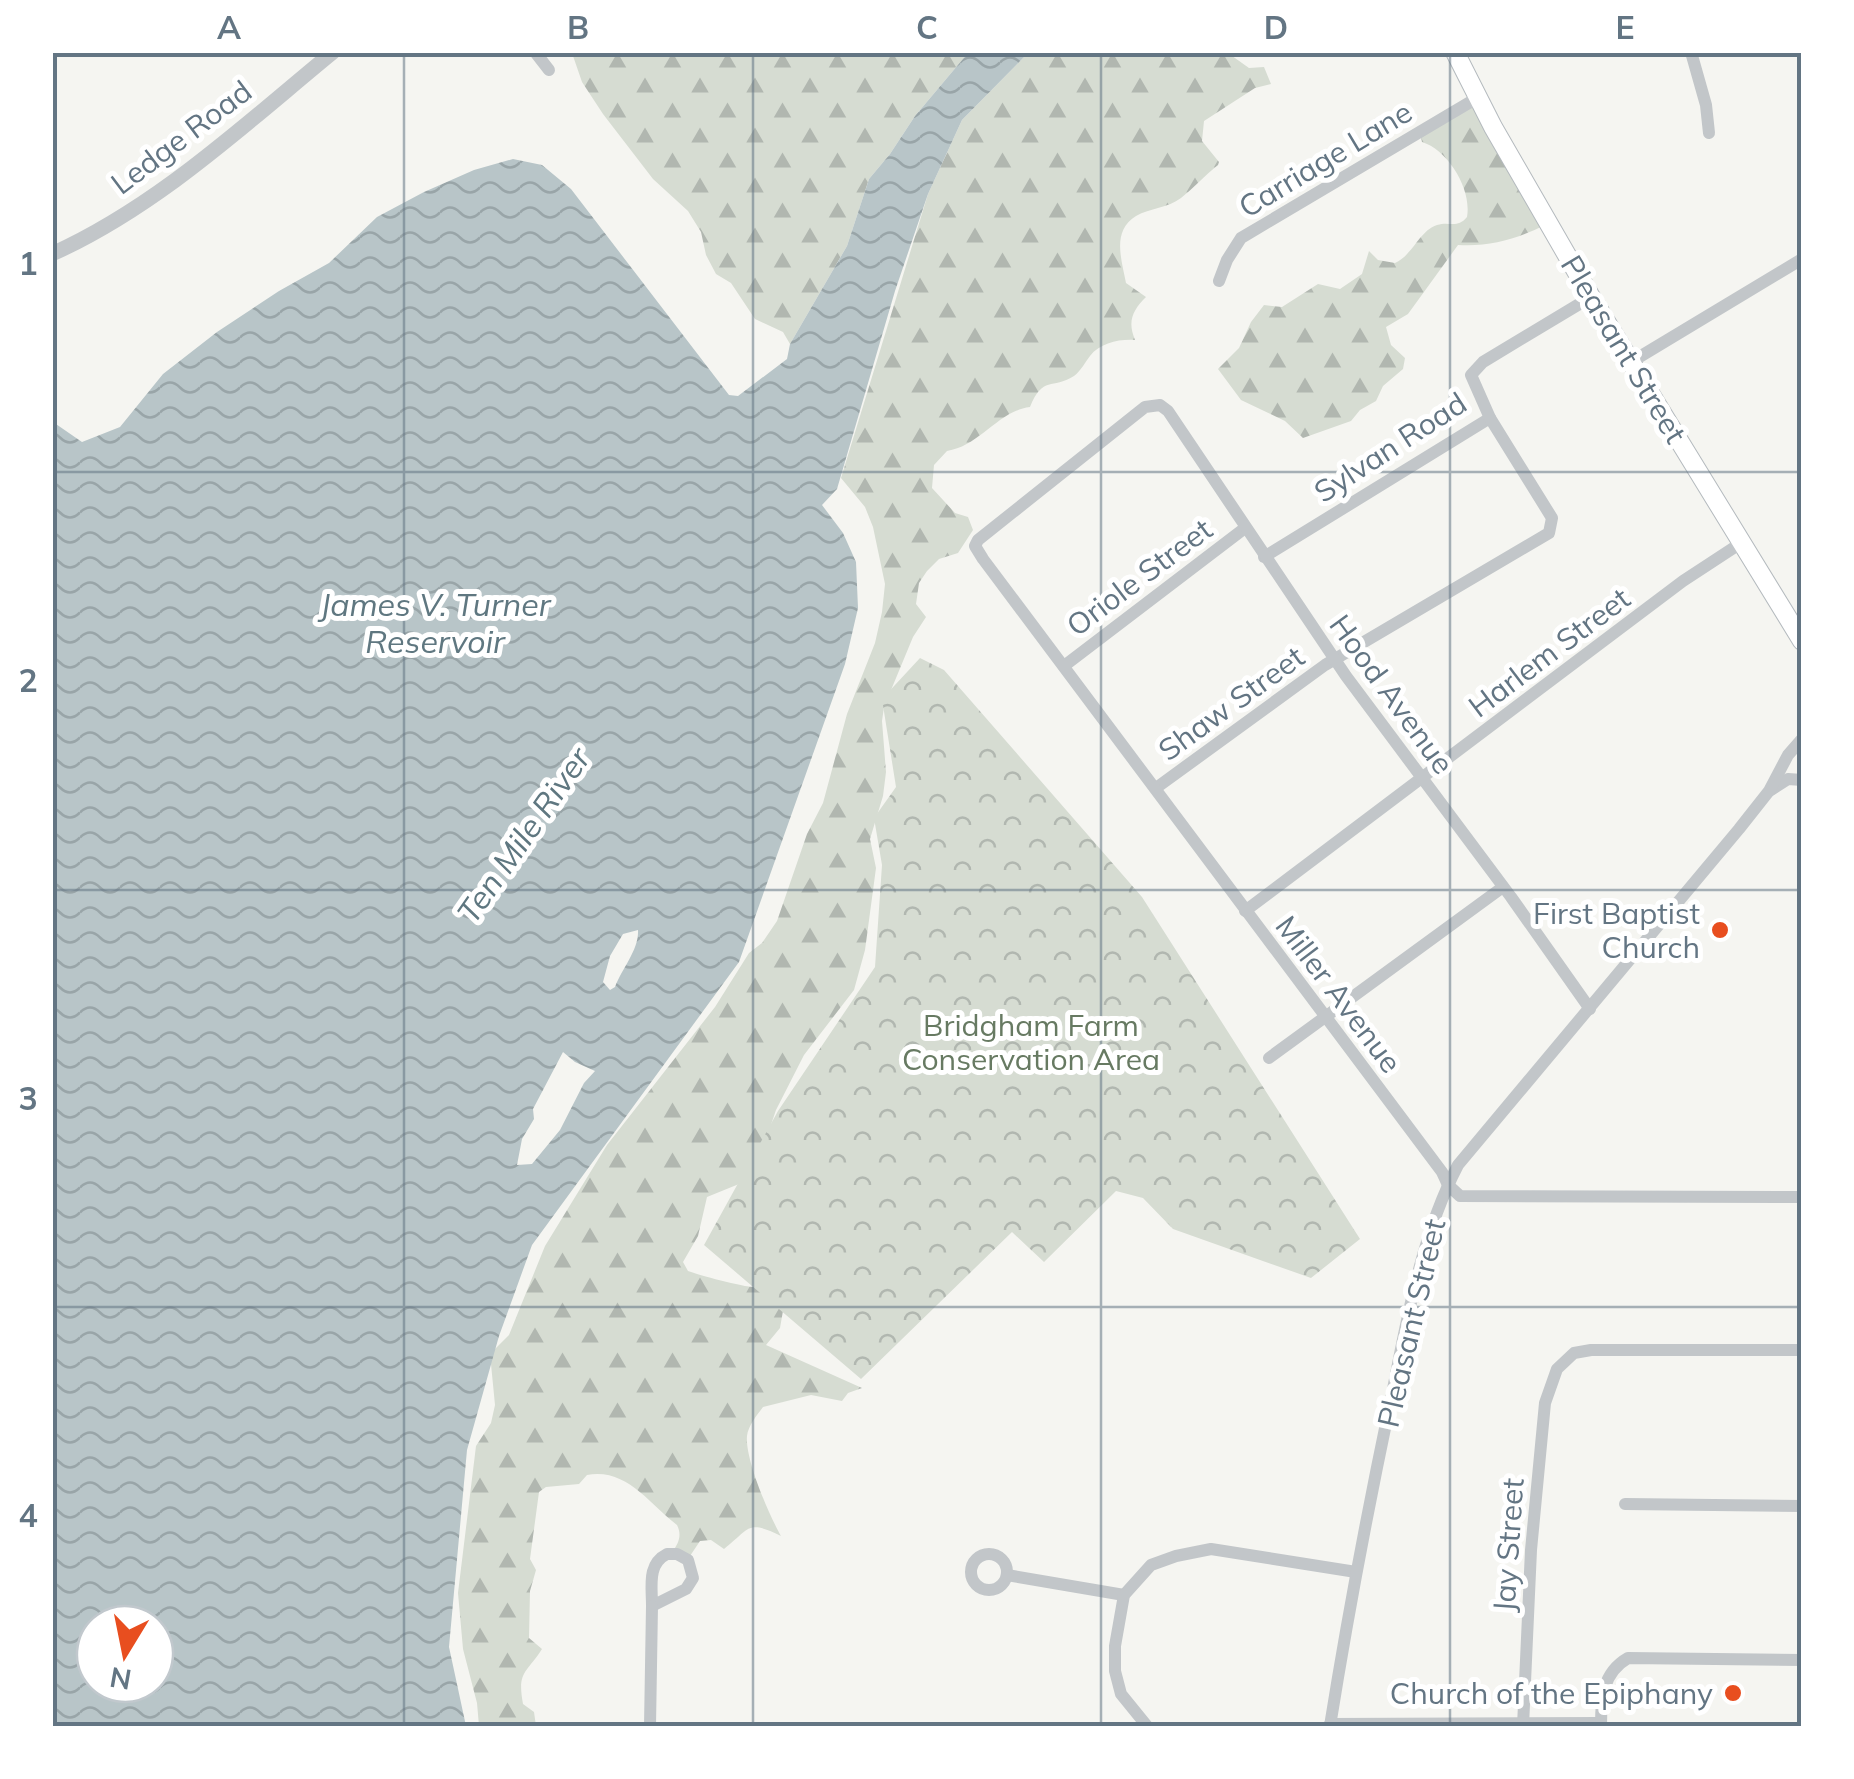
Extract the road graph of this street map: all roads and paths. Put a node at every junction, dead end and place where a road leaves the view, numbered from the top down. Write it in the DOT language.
graph roads {
  1 [pos="333,52"];
  2 [pos="535,52"];
  3 [pos="1455,52"];
  4 [pos="1691,52"];
  5 [pos="549,70"];
  6 [pos="1477,98"];
  7 [pos="1708,133"];
  8 [pos="52,254"];
  9 [pos="1802,260"];
  10 [pos="1219,282"];
  11 [pos="1591,298"];
  12 [pos="1631,362"];
  13 [pos="1490,418"];
  14 [pos="1245,528"];
  15 [pos="1741,543"];
  16 [pos="975,546"];
  17 [pos="1264,557"];
  18 [pos="1802,641"];
  19 [pos="1336,660"];
  20 [pos="1064,666"];
  21 [pos="1802,739"];
  22 [pos="1423,780"];
  23 [pos="1802,780"];
  24 [pos="1156,788"];
  25 [pos="1769,791"];
  26 [pos="1503,886"];
  27 [pos="1245,912"];
  28 [pos="1590,1009"];
  29 [pos="1326,1018"];
  30 [pos="1269,1058"];
  31 [pos="1448,1185"];
  32 [pos="1802,1197"];
  33 [pos="1802,1350"];
  34 [pos="1626,1504"];
  35 [pos="1802,1506"];
  36 [pos="1356,1572"];
  37 [pos="1007,1575"];
  38 [pos="1124,1595"];
  39 [pos="652,1606"];
  40 [pos="1802,1660"];
  41 [pos="1522,1724"];
  42 [pos="1330,1725"];
  43 [pos="1600,1725"];
  44 [pos="650,1726"];
  45 [pos="1147,1726"];
  1 -- 8 [label="street, Ledge Road"];
  2 -- 5 [label="street"];
  3 -- 6 [label="main road, Pleasant Street"];
  4 -- 7 [label="street"];
  6 -- 10 [label="street, Carriage Lane"];
  6 -- 11 [label="main road, Pleasant Street"];
  9 -- 12 [label="street"];
  11 -- 12 [label="main road, Pleasant Street"];
  11 -- 13 [label="street, Sylvan Road"];
  12 -- 15 [label="main road, Pleasant Street"];
  13 -- 17 [label="street, Sylvan Road"];
  13 -- 19 [label="street, Shaw Street"];
  14 -- 16 [label="street, Hood Avenue"];
  14 -- 17 [label="street, Hood Avenue"];
  14 -- 20 [label="street, Oriole Street"];
  15 -- 18 [label="main road, Pleasant Street"];
  15 -- 22 [label="street, Harlem Street"];
  16 -- 20 [label="street, Miller Avenue"];
  17 -- 19 [label="street, Hood Avenue"];
  19 -- 22 [label="street, Hood Avenue"];
  19 -- 24 [label="street, Shaw Street"];
  20 -- 24 [label="street, Miller Avenue"];
  21 -- 25 [label="street, Pleasant Street"];
  22 -- 26 [label="street, Hood Avenue"];
  22 -- 27 [label="street, Harlem Street"];
  23 -- 25 [label="street"];
  24 -- 27 [label="street, Miller Avenue"];
  25 -- 28 [label="street, Pleasant Street"];
  26 -- 28 [label="street, Hood Avenue"];
  26 -- 29 [label="street"];
  27 -- 29 [label="street, Miller Avenue"];
  28 -- 31 [label="street, Pleasant Street"];
  29 -- 30 [label="street"];
  29 -- 31 [label="street, Miller Avenue"];
  31 -- 32 [label="street"];
  31 -- 36 [label="street, Pleasant Street"];
  33 -- 41 [label="street, Jay Street"];
  34 -- 35 [label="street"];
  36 -- 38 [label="street"];
  36 -- 42 [label="street, Pleasant Street"];
  37 -- 38 [label="street"];
  38 -- 45 [label="street"];
  39 -- 44 [label="street"];
  40 -- 43 [label="street"];
  41 -- 42 [label="street"];
  41 -- 43 [label="street"];
}
